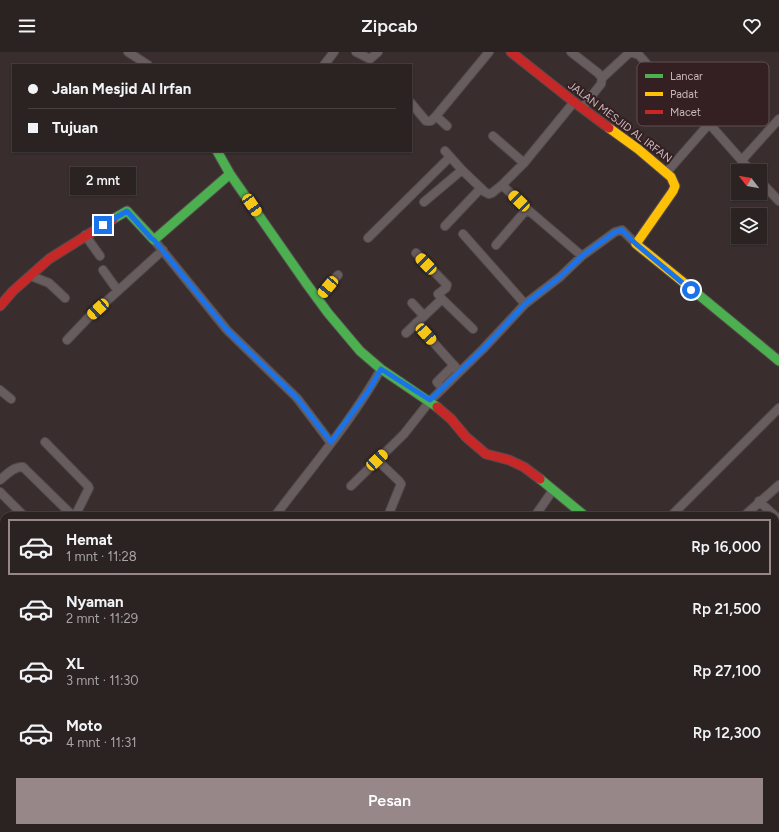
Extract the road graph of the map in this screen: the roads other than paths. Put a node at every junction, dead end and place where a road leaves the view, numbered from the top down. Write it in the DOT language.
graph roads {
  1 [pos="334,52"];
  2 [pos="356,52"];
  3 [pos="378,52"];
  4 [pos="489,52"];
  5 [pos="511,52"];
  6 [pos="570,52"];
  7 [pos="130,53"];
  8 [pos="645,62"];
  9 [pos="146,64"];
  10 [pos="325,64"];
  11 [pos="602,78"];
  12 [pos="574,102"];
  13 [pos="412,104"];
  14 [pos="582,108"];
  15 [pos="436,116"];
  16 [pos="779,119"];
  17 [pos="447,126"];
  18 [pos="707,126"];
  19 [pos="710,126"];
  20 [pos="493,136"];
  21 [pos="218,152"];
  22 [pos="742,160"];
  23 [pos="524,163"];
  24 [pos="745,164"];
  25 [pos="462,170"];
  26 [pos="666,173"];
  27 [pos="230,174"];
  28 [pos="502,185"];
  29 [pos="481,188"];
  30 [pos="767,189"];
  31 [pos="779,201"];
  32 [pos="424,202"];
  33 [pos="527,208"];
  34 [pos="445,226"];
  35 [pos="463,234"];
  36 [pos="86,236"];
  37 [pos="368,238"];
  38 [pos="154,240"];
  39 [pos="636,244"];
  40 [pos="496,245"];
  41 [pos="163,250"];
  42 [pos="416,253"];
  43 [pos="100,256"];
  44 [pos="582,256"];
  45 [pos="103,270"];
  46 [pos="338,275"];
  47 [pos="31,276"];
  48 [pos="118,291"];
  49 [pos="65,298"];
  50 [pos="318,299"];
  51 [pos="442,299"];
  52 [pos="412,303"];
  53 [pos="525,304"];
  54 [pos="0,306"];
  55 [pos="424,316"];
  56 [pos="416,323"];
  57 [pos="473,330"];
  58 [pos="406,333"];
  59 [pos="67,340"];
  60 [pos="779,361"];
  61 [pos="457,368"];
  62 [pos="381,369"];
  63 [pos="0,390"];
  64 [pos="11,399"];
  65 [pos="430,400"];
  66 [pos="779,408"];
  67 [pos="45,442"];
  68 [pos="331,442"];
  69 [pos="377,460"];
  70 [pos="0,480"];
  71 [pos="779,485"];
  72 [pos="351,486"];
  73 [pos="553,490"];
  74 [pos="0,492"];
  75 [pos="759,501"];
  76 [pos="20,512"];
  77 [pos="70,512"];
  78 [pos="76,512"];
  79 [pos="278,512"];
  80 [pos="390,512"];
  81 [pos="538,512"];
  82 [pos="580,512"];
  83 [pos="675,512"];
  84 [pos="748,512"];
  85 [pos="771,512"];
  1 -- 10 [label="street"];
  2 -- 3 [label="street"];
  4 -- 15 [label="street"];
  5 -- 12 [label="street, JALAN MESJID AL IRFAN"];
  6 -- 11 [label="street"];
  7 -- 9 [label="street"];
  8 -- 11 [label="street"];
  11 -- 14 [label="street"];
  12 -- 14 [label="street, JALAN MESJID AL IRFAN"];
  12 -- 23 [label="street"];
  13 -- 15 [label="street"];
  14 -- 26 [label="street, JALAN MESJID AL IRFAN"];
  15 -- 17 [label="street"];
  16 -- 22 [label="street"];
  18 -- 26 [label="street"];
  19 -- 22 [label="street"];
  20 -- 23 [label="street"];
  21 -- 27 [label="street"];
  22 -- 24 [label="street"];
  23 -- 28 [label="street"];
  25 -- 29 [label="street"];
  25 -- 32 [label="street"];
  25 -- 37 [label="street"];
  26 -- 39 [label="street, JALAN MESJID AL IRFAN"];
  27 -- 38 [label="street"];
  27 -- 50 [label="street"];
  28 -- 29 [label="street"];
  28 -- 33 [label="street"];
  29 -- 34 [label="street"];
  30 -- 31 [label="street"];
  33 -- 40 [label="street"];
  33 -- 44 [label="street"];
  35 -- 53 [label="street"];
  36 -- 38 [label="street"];
  36 -- 43 [label="street"];
  36 -- 47 [label="street"];
  38 -- 41 [label="street"];
  39 -- 44 [label="street"];
  39 -- 60 [label="street"];
  41 -- 48 [label="street"];
  41 -- 68 [label="street"];
  42 -- 51 [label="street"];
  44 -- 53 [label="street"];
  45 -- 48 [label="street"];
  46 -- 50 [label="street"];
  47 -- 49 [label="street"];
  47 -- 54 [label="street"];
  48 -- 59 [label="street"];
  50 -- 62 [label="street"];
  51 -- 55 [label="street"];
  51 -- 57 [label="street"];
  52 -- 55 [label="street"];
  53 -- 61 [label="street"];
  55 -- 56 [label="street"];
  56 -- 58 [label="street"];
  56 -- 61 [label="street"];
  61 -- 65 [label="street"];
  62 -- 65 [label="street"];
  62 -- 68 [label="street"];
  63 -- 64 [label="street"];
  65 -- 69 [label="street"];
  65 -- 73 [label="street"];
  66 -- 83 [label="street"];
  67 -- 78 [label="street"];
  68 -- 79 [label="street"];
  69 -- 72 [label="street"];
  69 -- 80 [label="street"];
  70 -- 77 [label="street"];
  71 -- 75 [label="street"];
  73 -- 81 [label="street"];
  73 -- 82 [label="street"];
  74 -- 76 [label="street"];
  75 -- 84 [label="street"];
  75 -- 85 [label="street"];
}
